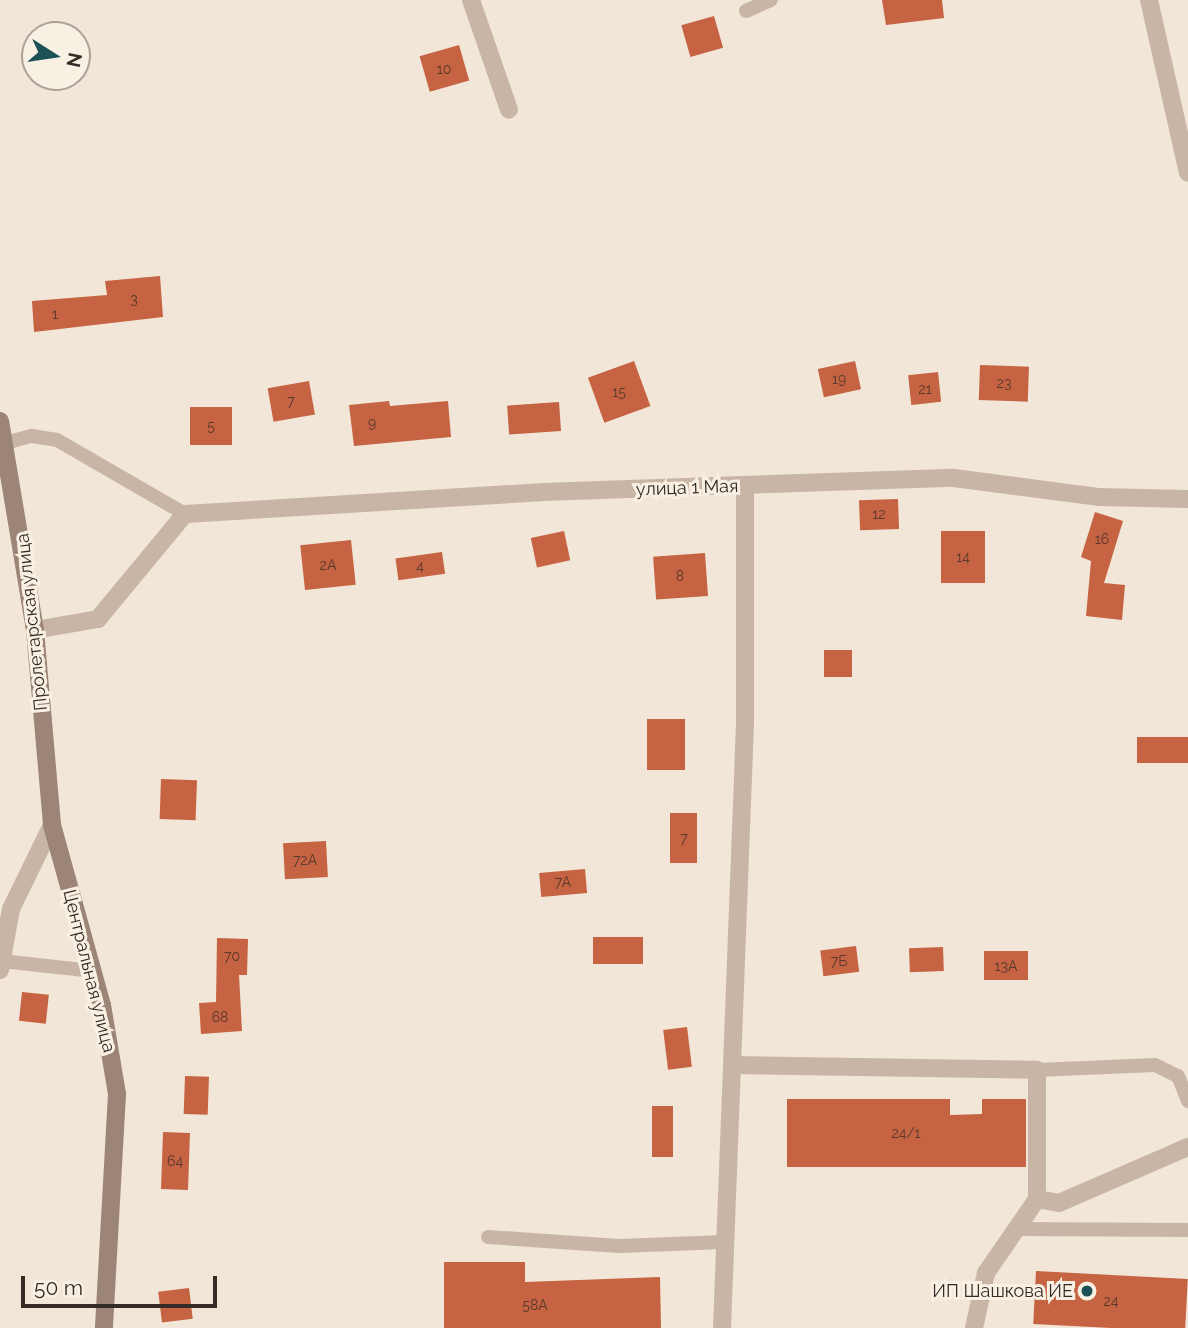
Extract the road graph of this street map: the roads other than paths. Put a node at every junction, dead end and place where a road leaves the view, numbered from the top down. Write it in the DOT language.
graph roads {
  1 [pos="471,0"];
  2 [pos="771,0"];
  3 [pos="1149,0"];
  4 [pos="746,11"];
  5 [pos="509,110"];
  6 [pos="1188,173"];
  7 [pos="0,421"];
  8 [pos="5,443"];
  9 [pos="746,486"];
  10 [pos="1188,499"];
  11 [pos="185,514"];
  12 [pos="34,630"];
  13 [pos="52,825"];
  14 [pos="1,965"];
  15 [pos="93,971"];
  16 [pos="732,1065"];
  17 [pos="1037,1070"];
  18 [pos="1188,1101"];
  19 [pos="1188,1147"];
  20 [pos="1037,1199"];
  21 [pos="1016,1229"];
  22 [pos="1188,1230"];
  23 [pos="488,1237"];
  24 [pos="724,1242"];
  25 [pos="104,1328"];
  26 [pos="722,1328"];
  27 [pos="974,1328"];
  1 -- 5 [label="street"];
  2 -- 4 [label="lane"];
  3 -- 6 [label="street"];
  7 -- 8 [label="street, Пролетарская улица"];
  8 -- 11 [label="lane"];
  8 -- 12 [label="street, Пролетарская улица"];
  9 -- 10 [label="street, улица 1 Мая"];
  9 -- 11 [label="street, улица 1 Мая"];
  9 -- 16 [label="street"];
  11 -- 12 [label="street"];
  12 -- 13 [label="street, Пролетарская улица"];
  13 -- 14 [label="street"];
  13 -- 15 [label="street, Центральная улица"];
  14 -- 15 [label="lane"];
  15 -- 25 [label="street, Центральная улица"];
  16 -- 17 [label="street"];
  16 -- 24 [label="street"];
  17 -- 18 [label="lane"];
  17 -- 20 [label="street"];
  19 -- 20 [label="street"];
  20 -- 21 [label="street"];
  21 -- 22 [label="lane"];
  21 -- 27 [label="street"];
  23 -- 24 [label="lane"];
  24 -- 26 [label="street"];
}
